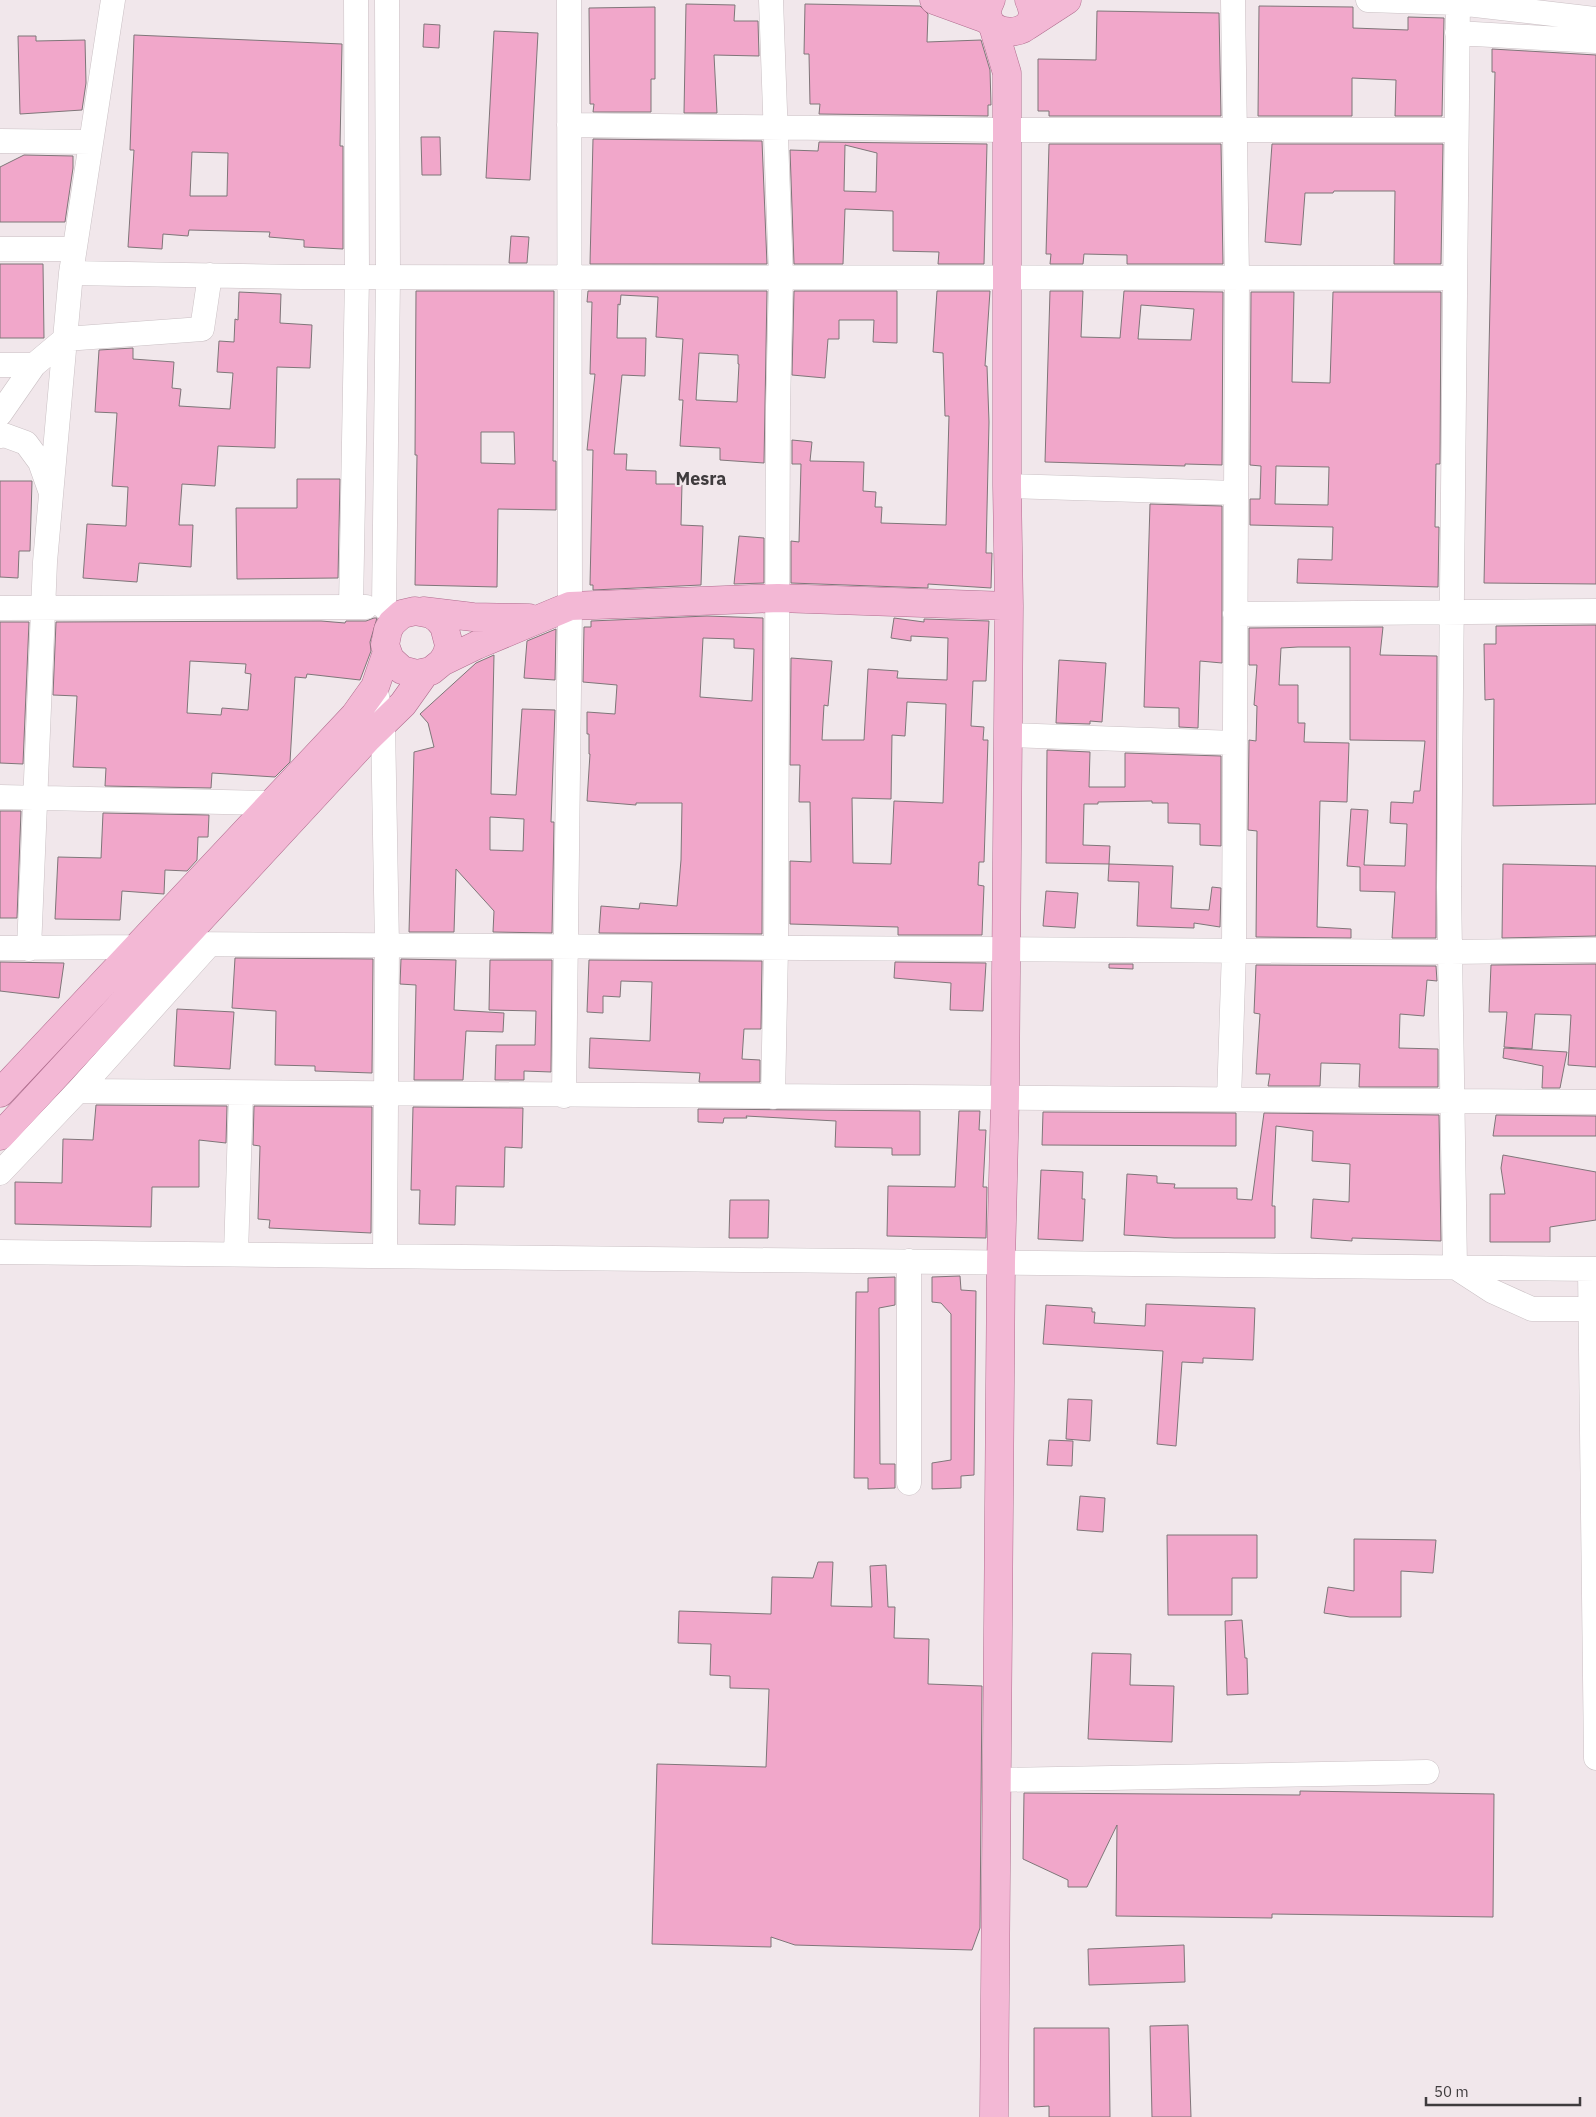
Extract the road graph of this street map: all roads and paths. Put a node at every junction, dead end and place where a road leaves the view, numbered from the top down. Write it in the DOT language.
graph roads {
  1 [pos="112,0"];
  2 [pos="356,0"];
  3 [pos="387,0"];
  4 [pos="569,0"];
  5 [pos="771,0"];
  6 [pos="934,0"];
  7 [pos="1067,0"];
  8 [pos="1233,0"];
  9 [pos="1368,0"];
  10 [pos="1458,2"];
  11 [pos="991,15"];
  12 [pos="1026,19"];
  13 [pos="1596,19"];
  14 [pos="1457,33"];
  15 [pos="1596,41"];
  16 [pos="1007,73"];
  17 [pos="569,125"];
  18 [pos="776,127"];
  19 [pos="1006,130"];
  20 [pos="1235,130"];
  21 [pos="1456,130"];
  22 [pos="0,141"];
  23 [pos="91,142"];
  24 [pos="0,248"];
  25 [pos="74,249"];
  26 [pos="71,273"];
  27 [pos="210,275"];
  28 [pos="781,276"];
  29 [pos="1007,276"];
  30 [pos="357,277"];
  31 [pos="388,277"];
  32 [pos="569,277"];
  33 [pos="1237,277"];
  34 [pos="1454,278"];
  35 [pos="65,339"];
  36 [pos="0,365"];
  37 [pos="34,365"];
  38 [pos="0,414"];
  39 [pos="0,436"];
  40 [pos="1007,486"];
  41 [pos="1236,493"];
  42 [pos="51,494"];
  43 [pos="778,598"];
  44 [pos="570,606"];
  45 [pos="1009,606"];
  46 [pos="352,607"];
  47 [pos="0,608"];
  48 [pos="44,608"];
  49 [pos="1596,611"];
  50 [pos="401,612"];
  51 [pos="1451,612"];
  52 [pos="1235,614"];
  53 [pos="541,618"];
  54 [pos="387,652"];
  55 [pos="433,668"];
  56 [pos="375,687"];
  57 [pos="383,724"];
  58 [pos="1007,735"];
  59 [pos="1234,743"];
  60 [pos="0,797"];
  61 [pos="35,797"];
  62 [pos="272,803"];
  63 [pos="177,944"];
  64 [pos="209,945"];
  65 [pos="387,946"];
  66 [pos="136,947"];
  67 [pos="0,948"];
  68 [pos="564,948"];
  69 [pos="776,948"];
  70 [pos="28,949"];
  71 [pos="1006,950"];
  72 [pos="1596,950"];
  73 [pos="1234,951"];
  74 [pos="1450,952"];
  75 [pos="78,1091"];
  76 [pos="241,1092"];
  77 [pos="0,1093"];
  78 [pos="386,1094"];
  79 [pos="564,1096"];
  80 [pos="773,1097"];
  81 [pos="1005,1098"];
  82 [pos="1229,1099"];
  83 [pos="1452,1100"];
  84 [pos="1596,1102"];
  85 [pos="0,1136"];
  86 [pos="0,1173"];
  87 [pos="0,1252"];
  88 [pos="236,1254"];
  89 [pos="386,1256"];
  90 [pos="909,1261"];
  91 [pos="1001,1262"];
  92 [pos="1455,1266"];
  93 [pos="1593,1269"];
  94 [pos="1593,1309"];
  95 [pos="909,1483"];
  96 [pos="1596,1758"];
  97 [pos="1427,1772"];
  98 [pos="998,1780"];
  99 [pos="994,2117"];
  1 -- 23 [label="street"];
  2 -- 30 [label="street"];
  3 -- 31 [label="street"];
  4 -- 17 [label="street"];
  5 -- 18 [label="street"];
  6 -- 11 [label="main road"];
  7 -- 12 [label="main road"];
  8 -- 20 [label="street"];
  9 -- 10 [label="street"];
  10 -- 13 [label="street"];
  10 -- 14 [label="street"];
  11 -- 12 [label="main road"];
  11 -- 16 [label="main road"];
  12 -- 16 [label="main road"];
  14 -- 15 [label="street"];
  14 -- 21 [label="street"];
  16 -- 19 [label="main road"];
  17 -- 18 [label="street"];
  17 -- 32 [label="street"];
  18 -- 19 [label="street"];
  18 -- 28 [label="street"];
  19 -- 20 [label="street"];
  19 -- 29 [label="main road"];
  20 -- 21 [label="street"];
  20 -- 33 [label="street"];
  21 -- 34 [label="street"];
  22 -- 23 [label="street"];
  23 -- 25 [label="street"];
  24 -- 25 [label="street"];
  25 -- 26 [label="street"];
  26 -- 27 [label="street"];
  26 -- 35 [label="street"];
  27 -- 30 [label="street"];
  27 -- 35 [label="street"];
  28 -- 29 [label="street"];
  28 -- 32 [label="street"];
  28 -- 43 [label="street"];
  29 -- 33 [label="street"];
  29 -- 40 [label="main road"];
  30 -- 31 [label="street"];
  30 -- 46 [label="street"];
  31 -- 32 [label="street"];
  31 -- 50 [label="street"];
  32 -- 44 [label="street"];
  33 -- 34 [label="street"];
  33 -- 41 [label="street"];
  34 -- 51 [label="street"];
  35 -- 37 [label="street"];
  35 -- 42 [label="street"];
  36 -- 37 [label="street"];
  37 -- 38 [label="street"];
  39 -- 42 [label="street"];
  40 -- 41 [label="street"];
  40 -- 45 [label="main road"];
  41 -- 52 [label="street"];
  42 -- 48 [label="street"];
  43 -- 44 [label="main road"];
  43 -- 45 [label="main road"];
  43 -- 69 [label="street"];
  44 -- 53 [label="main road"];
  44 -- 68 [label="street"];
  45 -- 58 [label="main road"];
  46 -- 48 [label="street"];
  46 -- 50 [label="street"];
  47 -- 48 [label="street"];
  48 -- 61 [label="street"];
  49 -- 51 [label="street"];
  50 -- 53 [label="main road"];
  50 -- 54 [label="main road"];
  50 -- 55 [label="main road"];
  51 -- 52 [label="street"];
  51 -- 74 [label="street"];
  52 -- 59 [label="street"];
  53 -- 55 [label="main road"];
  54 -- 55 [label="main road"];
  54 -- 56 [label="main road"];
  55 -- 57 [label="main road"];
  56 -- 57 [label="street"];
  56 -- 62 [label="main road"];
  57 -- 63 [label="main road"];
  57 -- 65 [label="street"];
  58 -- 59 [label="street"];
  58 -- 71 [label="main road"];
  59 -- 73 [label="street"];
  60 -- 61 [label="street"];
  61 -- 62 [label="street"];
  61 -- 70 [label="street"];
  62 -- 66 [label="main road"];
  63 -- 64 [label="street"];
  63 -- 66 [label="street"];
  63 -- 85 [label="main road"];
  64 -- 65 [label="street"];
  64 -- 75 [label="street"];
  65 -- 68 [label="street"];
  65 -- 78 [label="street"];
  66 -- 70 [label="street"];
  66 -- 77 [label="main road"];
  67 -- 70 [label="street"];
  68 -- 69 [label="street"];
  68 -- 79 [label="street"];
  69 -- 71 [label="street"];
  69 -- 80 [label="street"];
  71 -- 73 [label="street"];
  71 -- 81 [label="main road"];
  72 -- 74 [label="street"];
  73 -- 74 [label="street"];
  73 -- 82 [label="street"];
  74 -- 83 [label="street"];
  75 -- 76 [label="street"];
  75 -- 86 [label="street"];
  76 -- 78 [label="street"];
  76 -- 88 [label="street"];
  78 -- 79 [label="street"];
  78 -- 89 [label="street"];
  79 -- 80 [label="street"];
  80 -- 81 [label="street"];
  81 -- 82 [label="street"];
  81 -- 91 [label="main road"];
  82 -- 83 [label="street"];
  83 -- 84 [label="street"];
  83 -- 92 [label="street"];
  87 -- 88 [label="street"];
  88 -- 89 [label="street"];
  89 -- 90 [label="street"];
  90 -- 91 [label="street"];
  90 -- 95 [label="street"];
  91 -- 92 [label="street"];
  91 -- 98 [label="main road"];
  92 -- 93 [label="street"];
  92 -- 94 [label="street"];
  93 -- 94 [label="street"];
  94 -- 96 [label="street"];
  97 -- 98 [label="street"];
  98 -- 99 [label="main road"];
}
